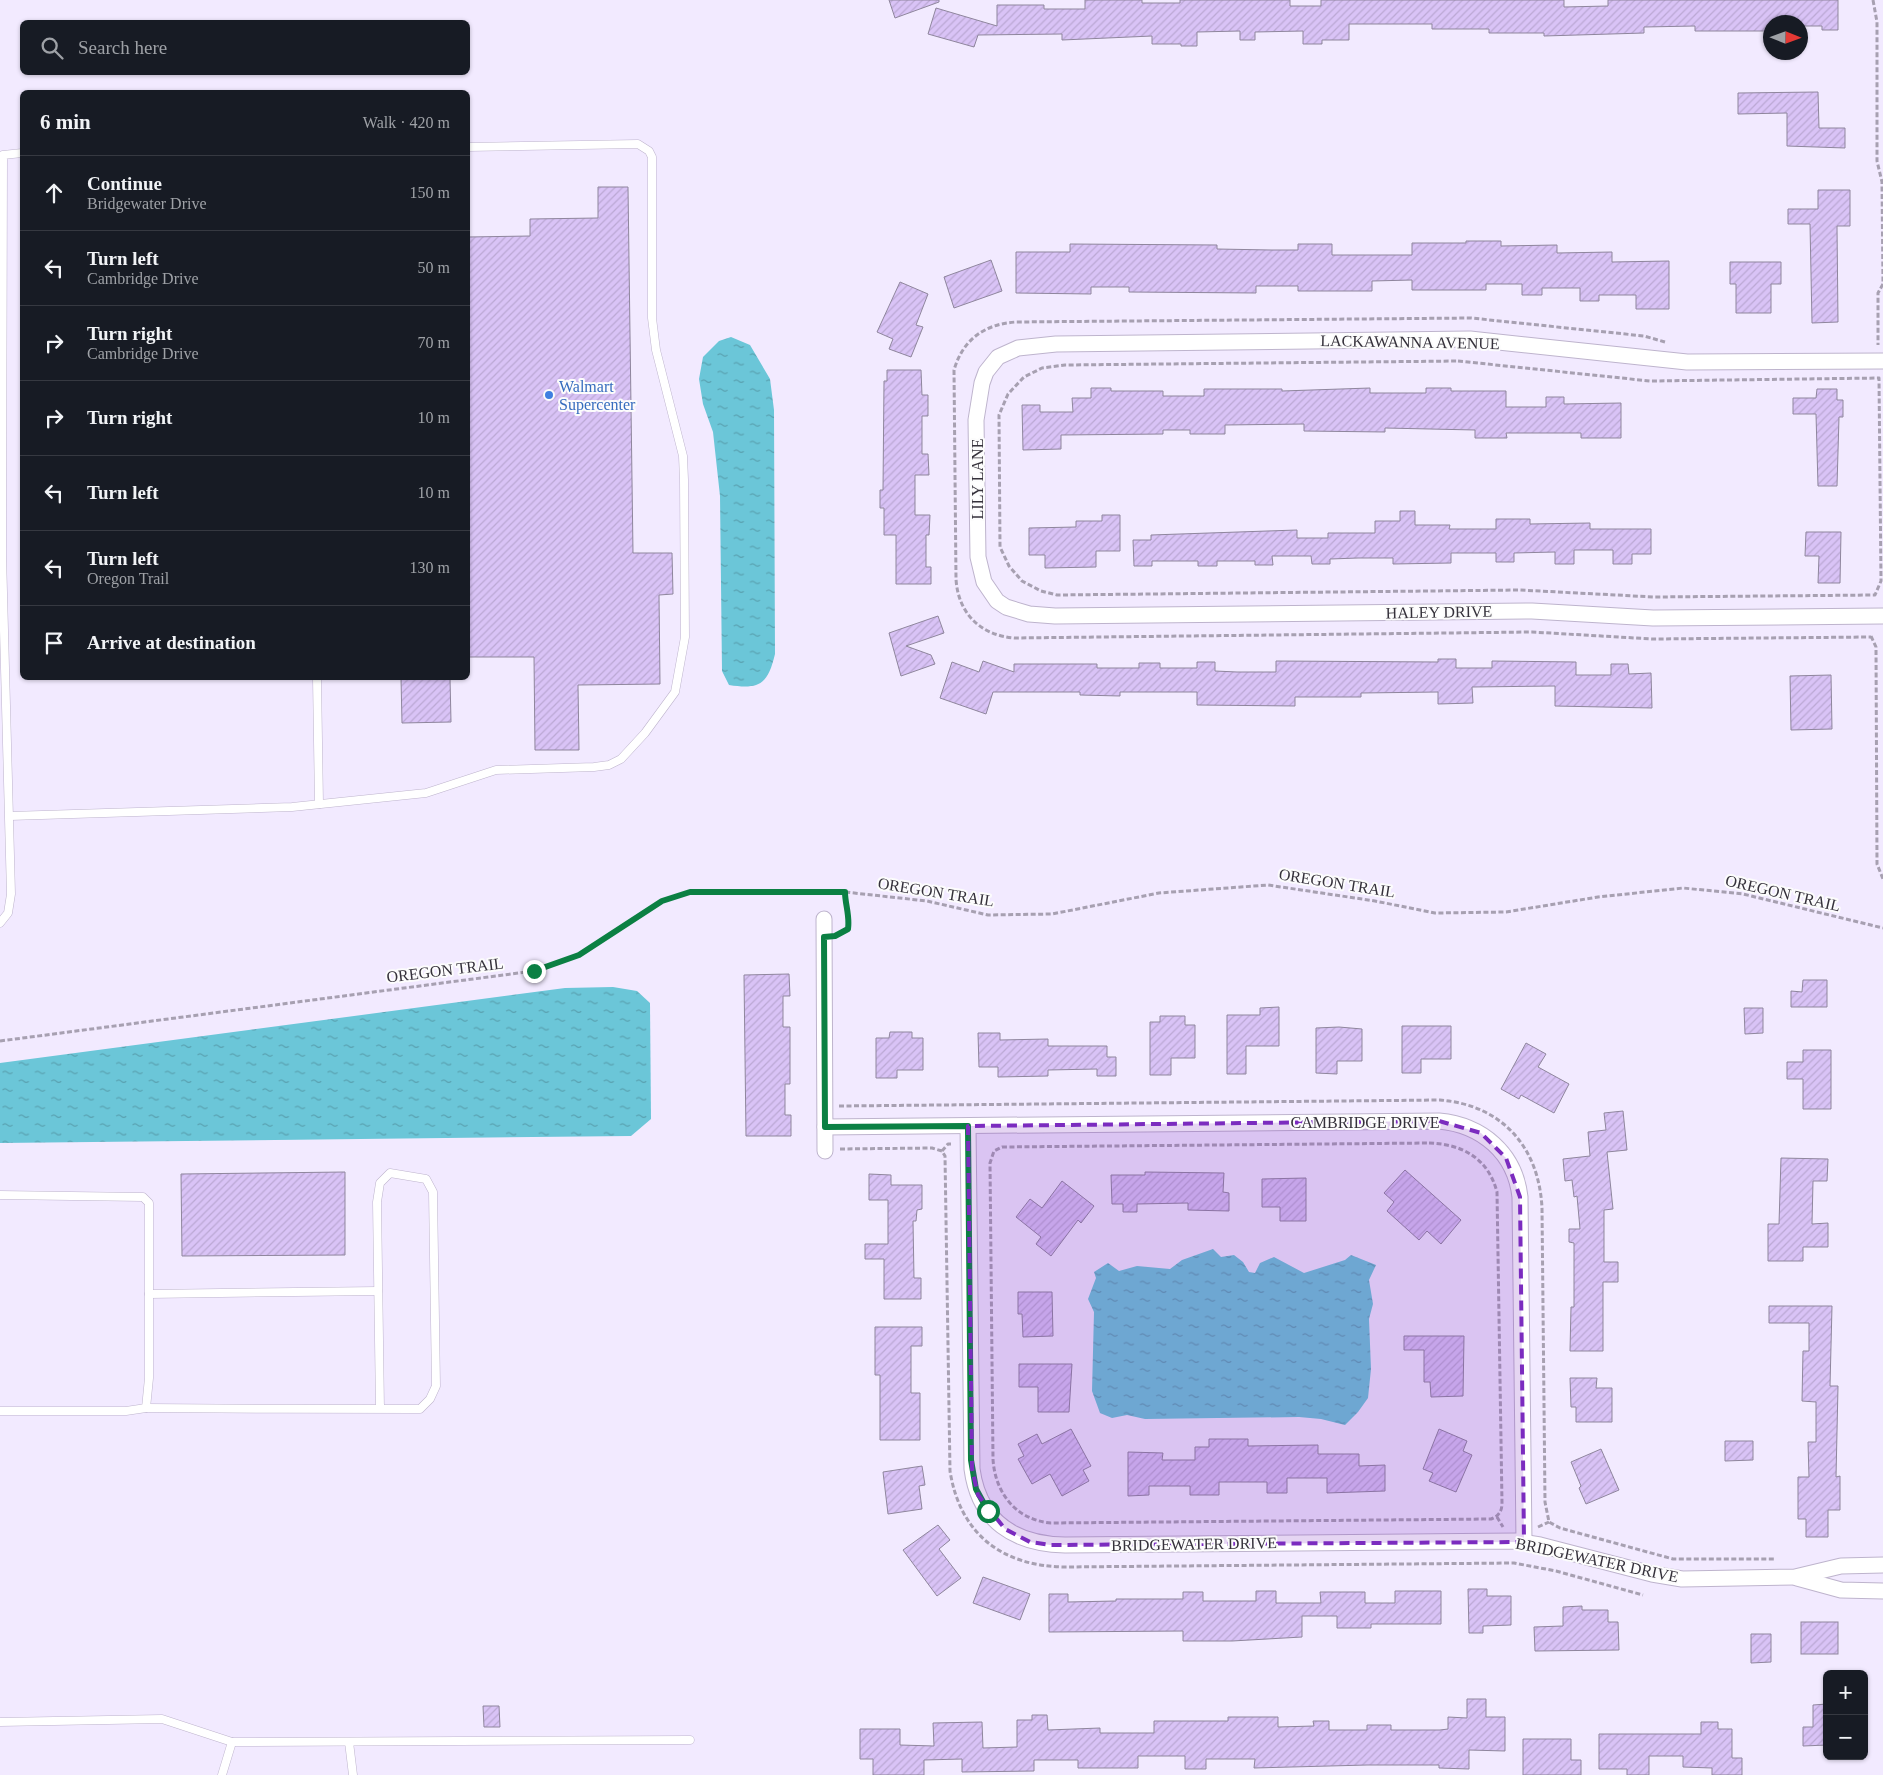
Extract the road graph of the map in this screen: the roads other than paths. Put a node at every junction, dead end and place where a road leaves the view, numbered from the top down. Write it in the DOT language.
graph roads {
  1 [pos="470,147"];
  2 [pos="20,153"];
  3 [pos="998,357"];
  4 [pos="1881,361"];
  5 [pos="1,555"];
  6 [pos="997,601"];
  7 [pos="1877,616"];
  8 [pos="2,634"];
  9 [pos="317,680"];
  10 [pos="4,743"];
  11 [pos="319,804"];
  12 [pos="10,816"];
  13 [pos="824,919"];
  14 [pos="0,923"];
  15 [pos="968,1126"];
  16 [pos="825,1127"];
  17 [pos="829,1150"];
  18 [pos="0,1194"];
  19 [pos="378,1290"];
  20 [pos="149,1294"];
  21 [pos="146,1408"];
  22 [pos="380,1409"];
  23 [pos="0,1411"];
  24 [pos="1524,1542"];
  25 [pos="1883,1565"];
  26 [pos="1796,1577"];
  27 [pos="1883,1591"];
  28 [pos="0,1722"];
  29 [pos="690,1740"];
  30 [pos="232,1742"];
  31 [pos="349,1742"];
  32 [pos="222,1775"];
  33 [pos="353,1775"];
  1 -- 11 [label="lane"];
  2 -- 5 [label="lane"];
  3 -- 4 [label="street, LACKAWANNA AVENUE"];
  3 -- 6 [label="street, LILY LANE"];
  5 -- 8 [label="lane"];
  6 -- 7 [label="street, HALEY DRIVE"];
  8 -- 10 [label="lane"];
  9 -- 11 [label="lane"];
  10 -- 12 [label="lane"];
  11 -- 12 [label="lane"];
  12 -- 14 [label="lane"];
  13 -- 16 [label="street"];
  15 -- 16 [label="street, CAMBRIDGE DRIVE"];
  15 -- 24 [label="street, BRIDGEWATER DRIVE"];
  15 -- 24 [label="street, CAMBRIDGE DRIVE"];
  16 -- 17 [label="street"];
  18 -- 20 [label="lane"];
  19 -- 20 [label="lane"];
  19 -- 22 [label="lane"];
  19 -- 22 [label="lane"];
  20 -- 21 [label="lane"];
  21 -- 22 [label="lane"];
  21 -- 23 [label="lane"];
  24 -- 26 [label="street, BRIDGEWATER DRIVE"];
  25 -- 26 [label="street, BRIDGEWATER DRIVE"];
  26 -- 27 [label="street, BRIDGEWATER DRIVE"];
  28 -- 30 [label="lane"];
  29 -- 31 [label="lane"];
  30 -- 31 [label="lane"];
  30 -- 32 [label="lane"];
  31 -- 33 [label="lane"];
}
